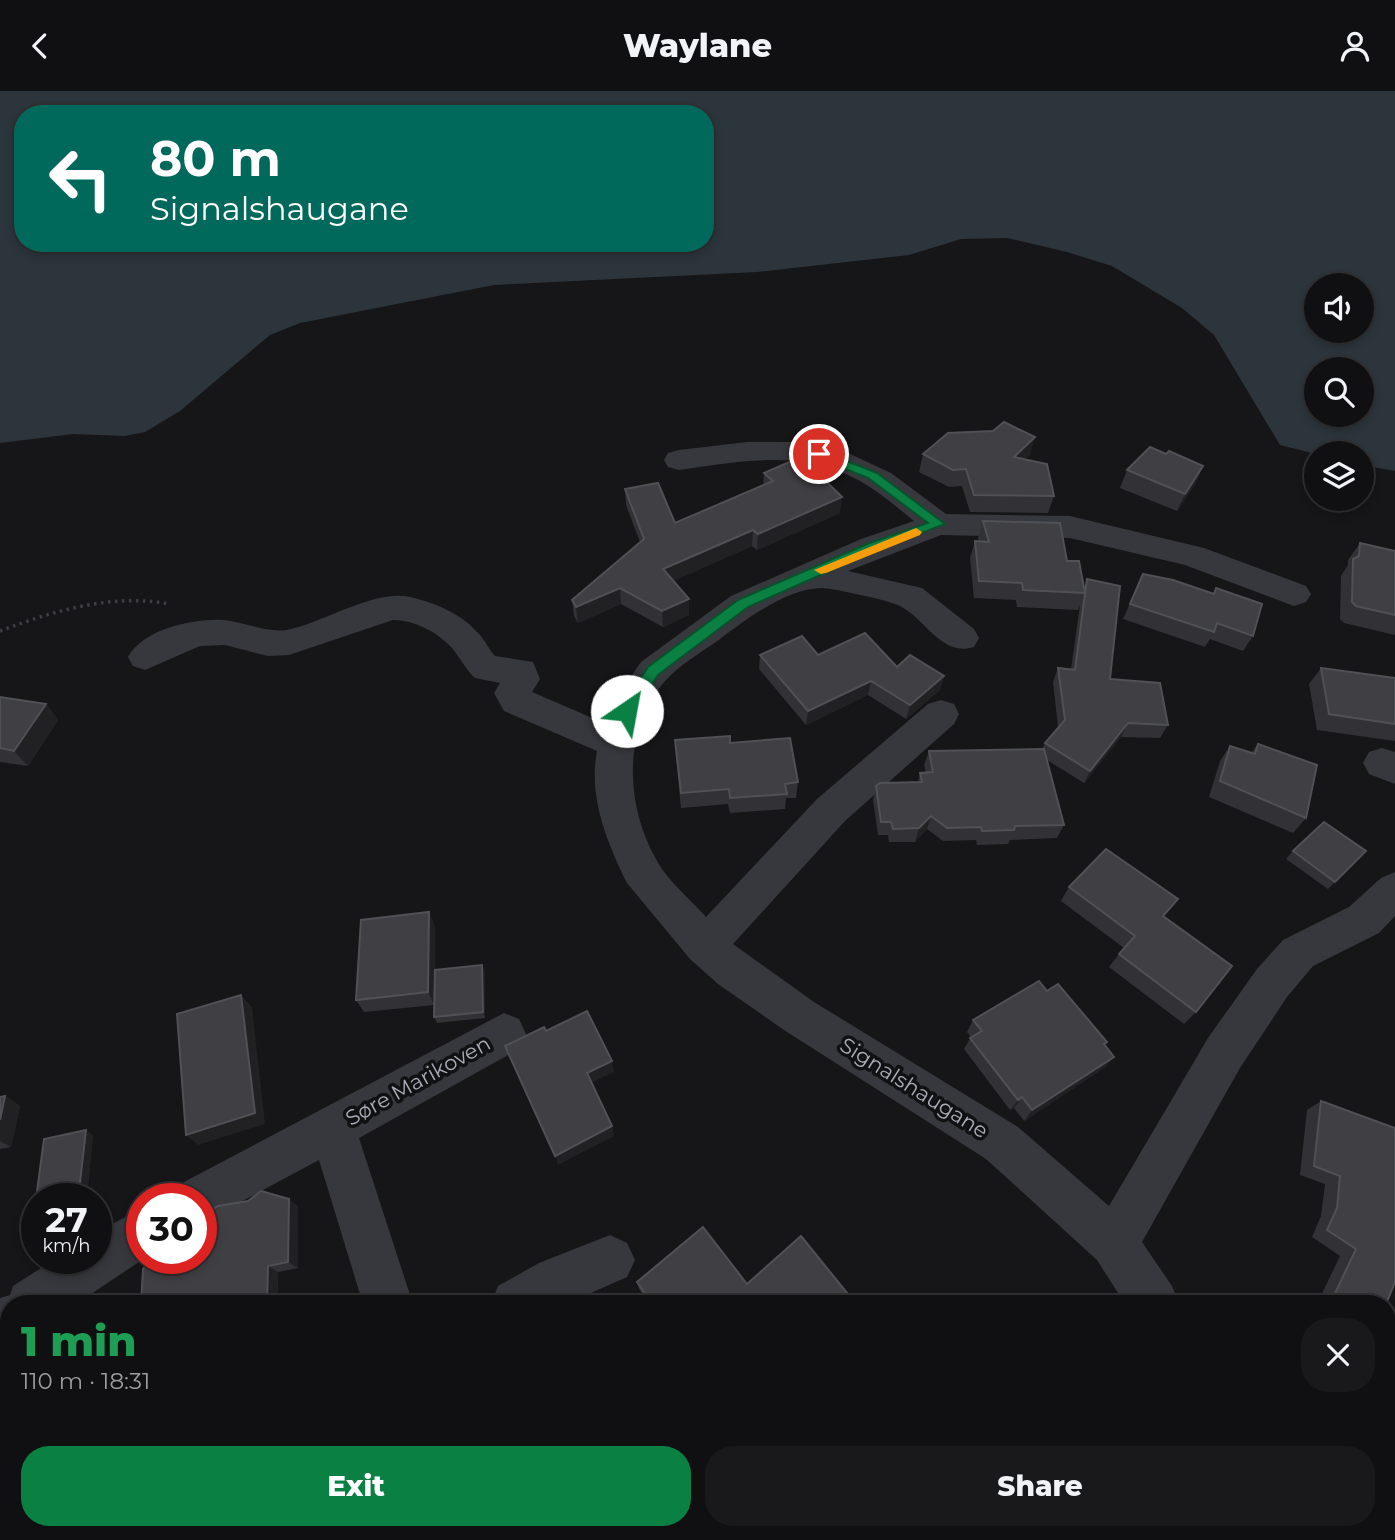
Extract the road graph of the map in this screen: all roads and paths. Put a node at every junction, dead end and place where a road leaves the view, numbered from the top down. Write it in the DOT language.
graph roads {
  1 [pos="679,460"];
  2 [pos="939,524"];
  3 [pos="769,592"];
  4 [pos="1294,594"];
  5 [pos="0,631"];
  6 [pos="238,635"];
  7 [pos="962,638"];
  8 [pos="145,657"];
  9 [pos="941,714"];
  10 [pos="618,738"];
  11 [pos="1395,890"];
  12 [pos="1379,917"];
  13 [pos="705,946"];
  14 [pos="504,1034"];
  15 [pos="333,1128"];
  16 [pos="217,1190"];
  17 [pos="126,1243"];
  18 [pos="1114,1243"];
  19 [pos="610,1260"];
  20 [pos="45,1295"];
  21 [pos="385,1295"];
  22 [pos="532,1295"];
  23 [pos="1148,1295"];
  1 -- 2 [label="street"];
  2 -- 3 [label="street, Signalshaugane"];
  2 -- 4 [label="street, Signalshaugane"];
  3 -- 7 [label="street, Signalshaugane"];
  3 -- 10 [label="street, Signalshaugane"];
  5 -- 6 [label="path"];
  6 -- 8 [label="street"];
  6 -- 10 [label="street"];
  9 -- 13 [label="street"];
  10 -- 13 [label="street, Signalshaugane"];
  11 -- 12 [label="street"];
  12 -- 18 [label="street"];
  13 -- 18 [label="street, Signalshaugane"];
  14 -- 15 [label="street, Søre Marikoven"];
  15 -- 16 [label="street, Søre Marikoven"];
  15 -- 21 [label="street, Søre Marikoven"];
  17 -- 20 [label="street"];
  18 -- 23 [label="street, Signalshaugane"];
  19 -- 22 [label="street"];
}
